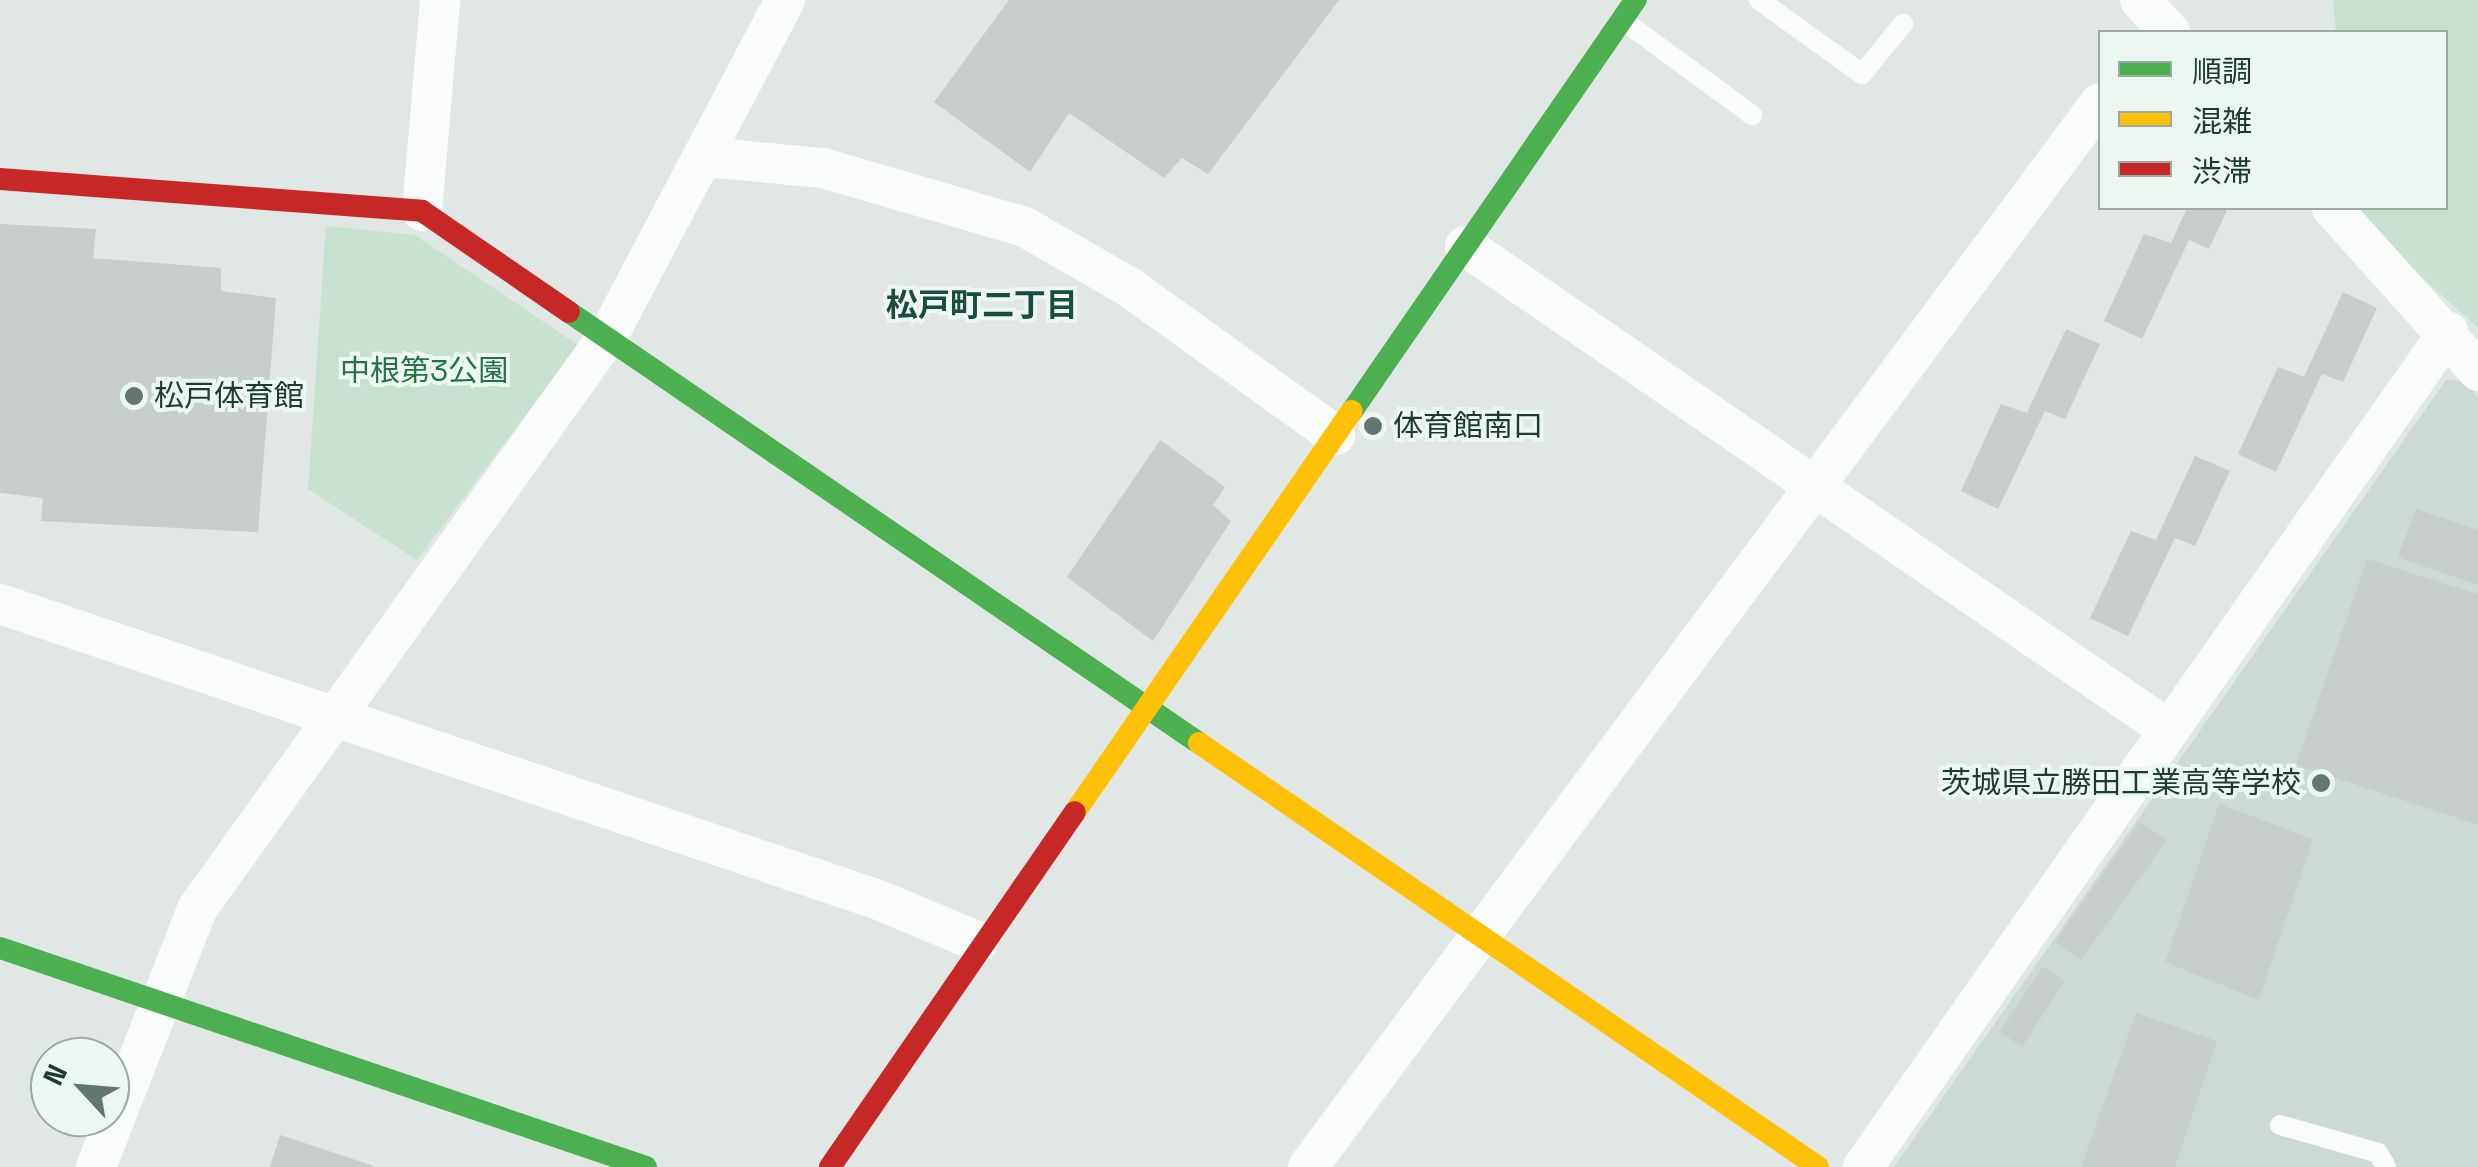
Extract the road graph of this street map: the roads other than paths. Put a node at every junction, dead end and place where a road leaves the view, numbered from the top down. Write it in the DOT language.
graph roads {
  1 [pos="440,0"];
  2 [pos="785,0"];
  3 [pos="1636,0"];
  4 [pos="1759,0"];
  5 [pos="1622,20"];
  6 [pos="1903,24"];
  7 [pos="2098,106"];
  8 [pos="1752,114"];
  9 [pos="706,157"];
  10 [pos="0,178"];
  11 [pos="2334,210"];
  12 [pos="422,211"];
  13 [pos="1465,246"];
  14 [pos="2448,332"];
  15 [pos="608,336"];
  16 [pos="2478,372"];
  17 [pos="1335,435"];
  18 [pos="1812,486"];
  19 [pos="0,604"];
  20 [pos="1147,705"];
  21 [pos="332,718"];
  22 [pos="2169,730"];
  23 [pos="1477,932"];
  24 [pos="979,942"];
  25 [pos="0,948"];
  26 [pos="159,1002"];
  27 [pos="2280,1125"];
  28 [pos="96,1167"];
  29 [pos="646,1167"];
  30 [pos="830,1167"];
  31 [pos="1308,1167"];
  32 [pos="1818,1167"];
  33 [pos="1862,1167"];
  34 [pos="2386,1167"];
  1 -- 12 [label="street"];
  2 -- 9 [label="street"];
  3 -- 5 [label="street"];
  4 -- 6 [label="lane"];
  5 -- 8 [label="lane"];
  5 -- 13 [label="street"];
  7 -- 18 [label="street"];
  9 -- 15 [label="street"];
  9 -- 17 [label="street"];
  10 -- 12 [label="street"];
  11 -- 14 [label="street"];
  12 -- 15 [label="street"];
  13 -- 17 [label="street"];
  13 -- 18 [label="street"];
  14 -- 16 [label="street"];
  14 -- 22 [label="street"];
  15 -- 20 [label="street"];
  15 -- 21 [label="street"];
  17 -- 20 [label="street"];
  18 -- 22 [label="street"];
  18 -- 23 [label="street"];
  19 -- 21 [label="street"];
  20 -- 23 [label="street"];
  20 -- 24 [label="street"];
  21 -- 24 [label="street"];
  21 -- 26 [label="street"];
  22 -- 33 [label="street"];
  23 -- 31 [label="street"];
  23 -- 32 [label="street"];
  24 -- 30 [label="street"];
  25 -- 26 [label="street"];
  26 -- 28 [label="street"];
  26 -- 29 [label="street"];
  27 -- 34 [label="lane"];
}
